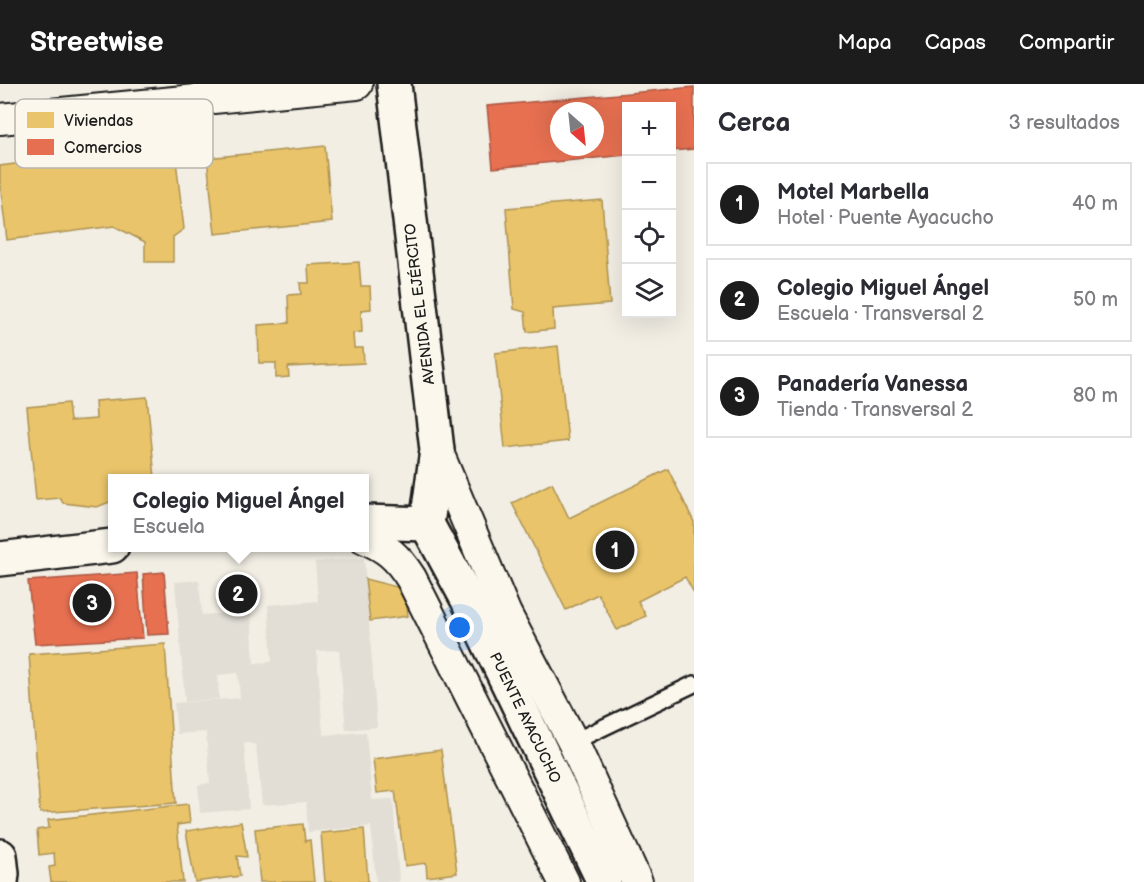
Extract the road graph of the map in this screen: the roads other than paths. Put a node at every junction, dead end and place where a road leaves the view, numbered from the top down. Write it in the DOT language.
graph roads {
  1 [pos="357,84"];
  2 [pos="394,84"];
  3 [pos="208,99"];
  4 [pos="15,118"];
  5 [pos="0,120"];
  6 [pos="437,450"];
  7 [pos="369,522"];
  8 [pos="427,524"];
  9 [pos="369,540"];
  10 [pos="108,546"];
  11 [pos="0,559"];
  12 [pos="694,684"];
  13 [pos="573,742"];
  14 [pos="0,856"];
  15 [pos="623,881"];
  16 [pos="1,882"];
  17 [pos="564,882"];
  1 -- 3 [label="street"];
  2 -- 6 [label="main road, AVENIDA EL EJÉRCITO"];
  4 -- 5 [label="street"];
  6 -- 8 [label="main road, AVENIDA EL EJÉRCITO"];
  6 -- 13 [label="street"];
  7 -- 8 [label="main road"];
  8 -- 15 [label="main road, PUENTE AYACUCHO"];
  9 -- 17 [label="street"];
  10 -- 11 [label="main road"];
  12 -- 13 [label="lane"];
  13 -- 15 [label="street"];
  14 -- 16 [label="main road"];
}
